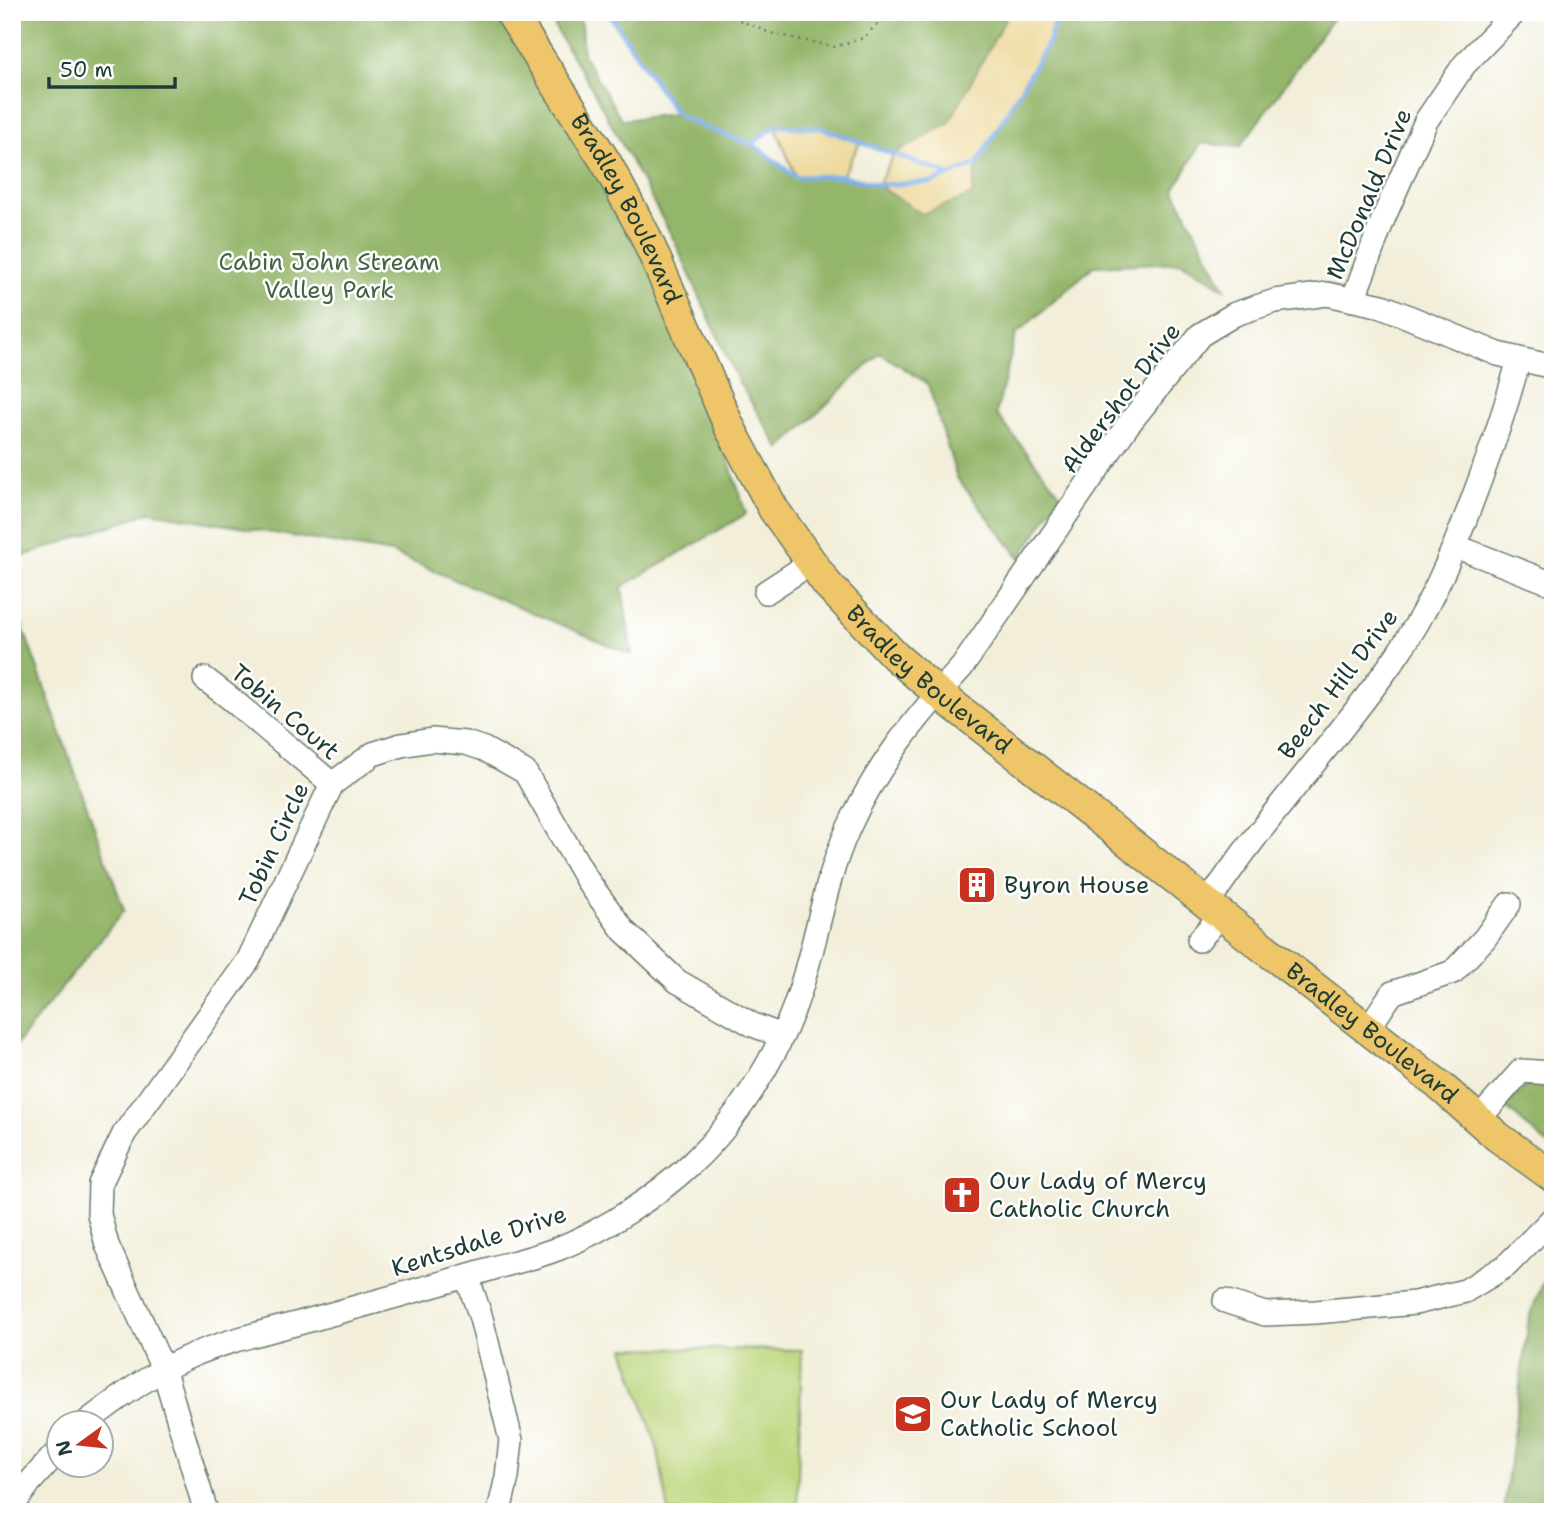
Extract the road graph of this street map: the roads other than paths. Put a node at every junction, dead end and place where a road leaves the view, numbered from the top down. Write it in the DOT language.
graph roads {
  1 [pos="1515,12"];
  2 [pos="512,16"];
  3 [pos="1353,300"];
  4 [pos="1518,359"];
  5 [pos="1553,367"];
  6 [pos="1455,546"];
  7 [pos="811,562"];
  8 [pos="1553,584"];
  9 [pos="766,592"];
  10 [pos="205,680"];
  11 [pos="938,693"];
  12 [pos="332,784"];
  13 [pos="1509,904"];
  14 [pos="1215,908"];
  15 [pos="1199,940"];
  16 [pos="1368,1029"];
  17 [pos="782,1036"];
  18 [pos="1553,1073"];
  19 [pos="1478,1120"];
  20 [pos="1553,1177"];
  21 [pos="1553,1218"];
  22 [pos="467,1276"];
  23 [pos="1225,1301"];
  24 [pos="164,1371"];
  25 [pos="105,1408"];
  26 [pos="46,1464"];
  27 [pos="12,1507"];
  28 [pos="206,1512"];
  29 [pos="499,1512"];
  1 -- 3 [label="street, McDonald Drive"];
  2 -- 7 [label="main road, Bradley Boulevard"];
  3 -- 4 [label="street, Aldershot Drive"];
  3 -- 11 [label="street, Aldershot Drive"];
  4 -- 5 [label="street, Aldershot Drive"];
  4 -- 6 [label="street, Beech Hill Drive"];
  6 -- 8 [label="street"];
  6 -- 14 [label="street, Beech Hill Drive"];
  7 -- 9 [label="street"];
  7 -- 11 [label="main road, Bradley Boulevard"];
  10 -- 12 [label="street, Tobin Court"];
  11 -- 14 [label="main road, Bradley Boulevard"];
  11 -- 17 [label="street, Kentsdale Drive"];
  12 -- 17 [label="street, Tobin Circle"];
  12 -- 24 [label="street, Tobin Circle"];
  13 -- 16 [label="street"];
  14 -- 15 [label="street, Beech Hill Drive"];
  14 -- 16 [label="main road, Bradley Boulevard"];
  16 -- 19 [label="main road, Bradley Boulevard"];
  17 -- 22 [label="street, Kentsdale Drive"];
  18 -- 19 [label="street"];
  19 -- 20 [label="main road, Bradley Boulevard"];
  21 -- 23 [label="street"];
  22 -- 24 [label="street, Kentsdale Drive"];
  22 -- 29 [label="street"];
  24 -- 25 [label="street, Kentsdale Drive"];
  24 -- 28 [label="street, Tobin Circle"];
  26 -- 27 [label="street"];
}
